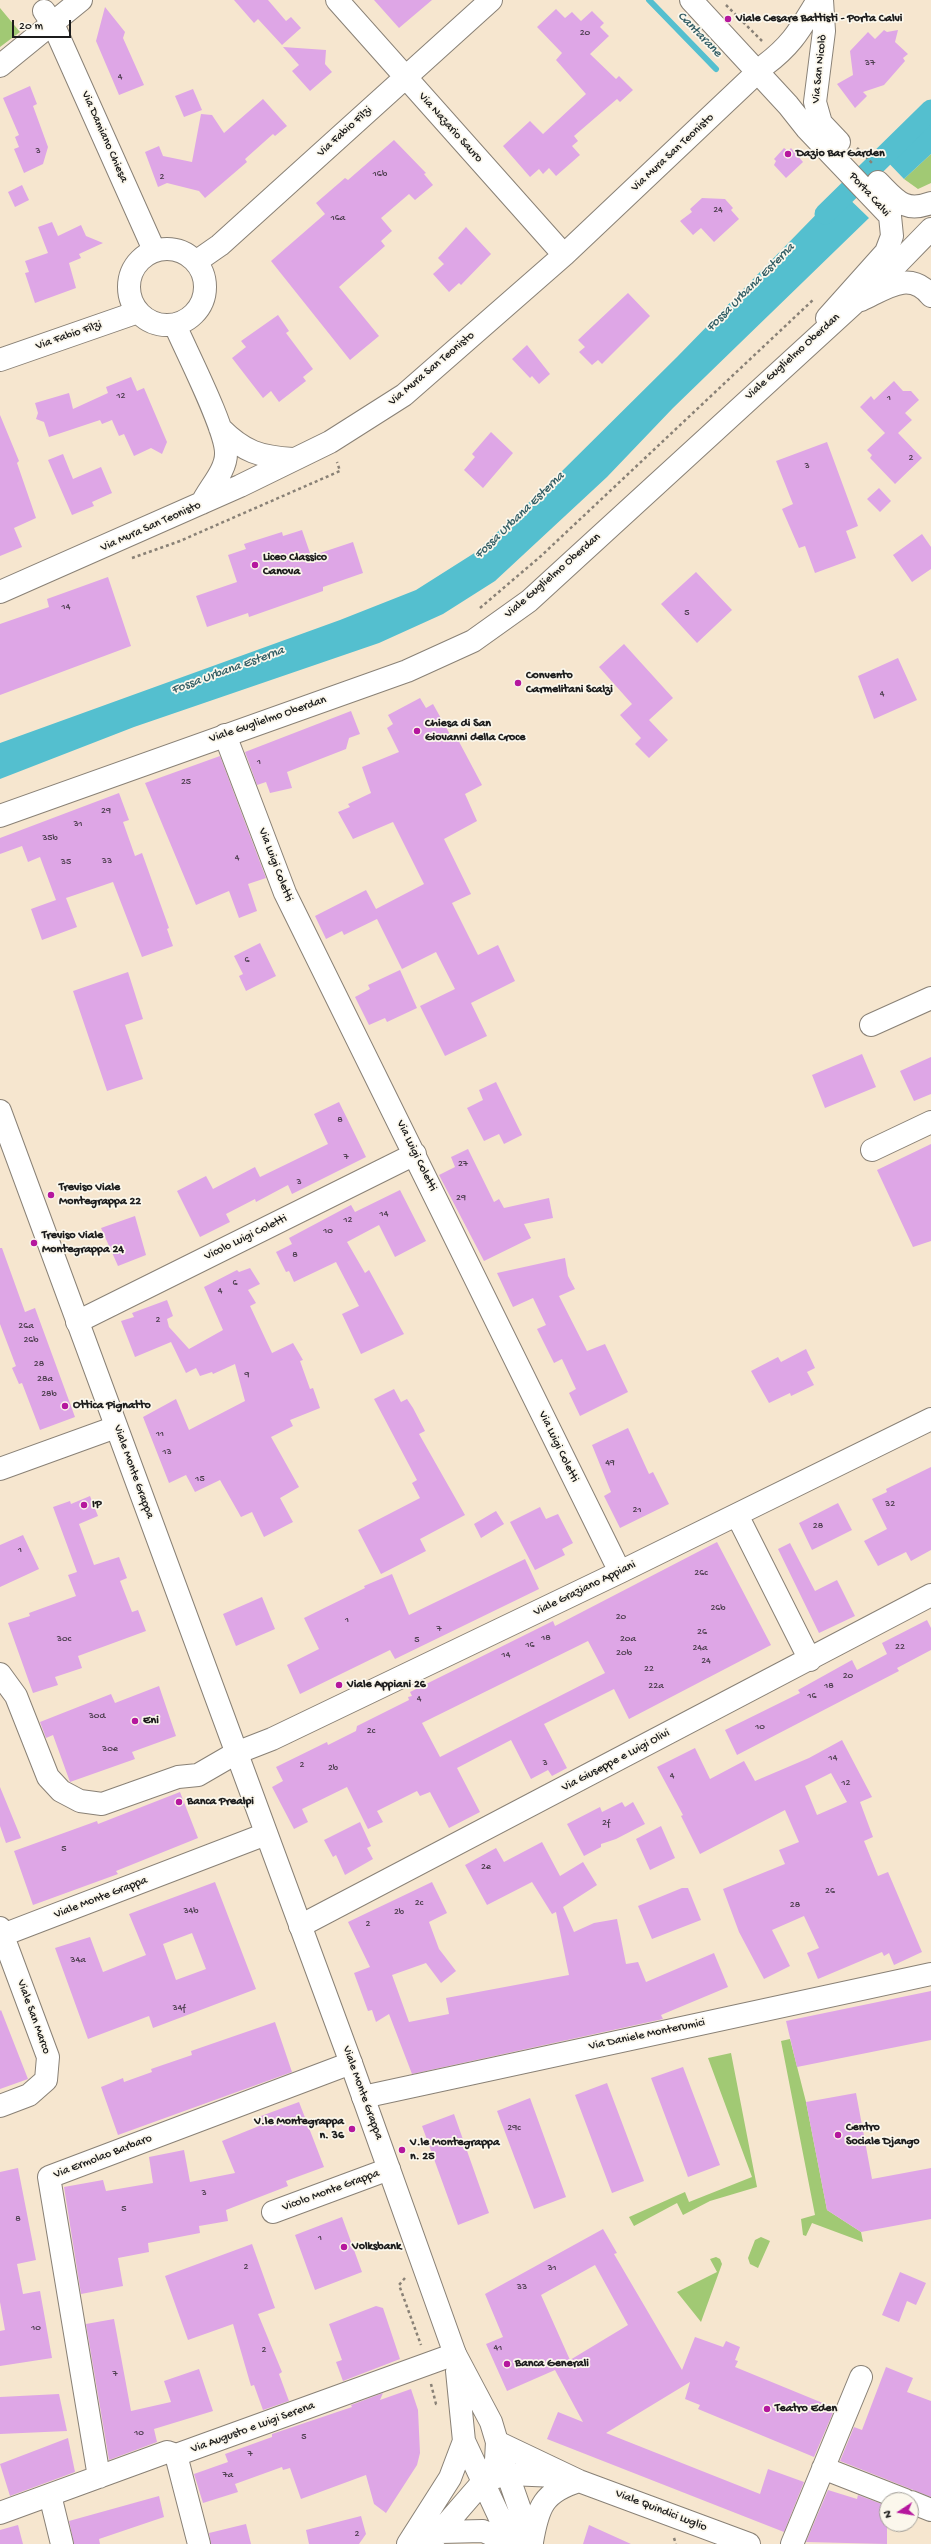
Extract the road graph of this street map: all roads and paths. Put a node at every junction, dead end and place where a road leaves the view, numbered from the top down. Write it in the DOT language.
graph roads {
  1 [pos="81,0"];
  2 [pos="337,0"];
  3 [pos="491,0"];
  4 [pos="690,0"];
  5 [pos="722,0"];
  6 [pos="818,0"];
  7 [pos="822,0"];
  8 [pos="49,18"];
  9 [pos="758,37"];
  10 [pos="0,66"];
  11 [pos="758,72"];
  12 [pos="405,78"];
  13 [pos="825,138"];
  14 [pos="931,203"];
  15 [pos="890,204"];
  16 [pos="931,230"];
  17 [pos="154,250"];
  18 [pos="564,255"];
  19 [pos="197,261"];
  20 [pos="818,295"];
  21 [pos="931,296"];
  22 [pos="849,306"];
  23 [pos="138,312"];
  24 [pos="175,325"];
  25 [pos="0,360"];
  26 [pos="788,360"];
  27 [pos="220,428"];
  28 [pos="294,459"];
  29 [pos="340,471"];
  30 [pos="202,503"];
  31 [pos="180,541"];
  32 [pos="0,592"];
  33 [pos="478,609"];
  34 [pos="225,735"];
  35 [pos="44,801"];
  36 [pos="0,816"];
  37 [pos="0,822"];
  38 [pos="931,998"];
  39 [pos="871,1025"];
  40 [pos="0,1111"];
  41 [pos="931,1122"];
  42 [pos="872,1150"];
  43 [pos="415,1154"];
  44 [pos="77,1322"];
  45 [pos="931,1419"];
  46 [pos="116,1427"];
  47 [pos="0,1468"];
  48 [pos="737,1515"];
  49 [pos="620,1572"];
  50 [pos="931,1595"];
  51 [pos="810,1660"];
  52 [pos="0,1674"];
  53 [pos="236,1753"];
  54 [pos="266,1834"];
  55 [pos="300,1926"];
  56 [pos="1,1933"];
  57 [pos="931,1974"];
  58 [pos="351,2063"];
  59 [pos="363,2097"];
  60 [pos="0,2106"];
  61 [pos="389,2169"];
  62 [pos="273,2212"];
  63 [pos="399,2285"];
  64 [pos="422,2349"];
  65 [pos="455,2354"];
  66 [pos="429,2376"];
  67 [pos="861,2377"];
  68 [pos="441,2404"];
  69 [pos="464,2441"];
  70 [pos="497,2442"];
  71 [pos="176,2456"];
  72 [pos="823,2468"];
  73 [pos="508,2474"];
  74 [pos="99,2477"];
  75 [pos="575,2479"];
  76 [pos="485,2480"];
  77 [pos="884,2492"];
  78 [pos="50,2495"];
  79 [pos="919,2505"];
  80 [pos="931,2510"];
  81 [pos="0,2512"];
  82 [pos="435,2538"];
  83 [pos="522,2543"];
  84 [pos="62,2544"];
  85 [pos="199,2544"];
  86 [pos="408,2544"];
  87 [pos="749,2544"];
  88 [pos="792,2544"];
  1 -- 8 [label="street"];
  2 -- 12 [label="street, Via Nazario Sauro"];
  3 -- 12 [label="street, Via Fabio Filzi"];
  4 -- 11 [label="street, Porta Calvi"];
  5 -- 9 [label="path"];
  6 -- 11 [label="street, Via San Nicolò"];
  7 -- 13 [label="street, Via San Nicolò"];
  8 -- 10 [label="street"];
  8 -- 17 [label="street, Via Damiano Chiesa"];
  11 -- 13 [label="street, Porta Calvi"];
  11 -- 18 [label="street, Via Mura San Teonisto"];
  12 -- 18 [label="street, Via Nazario Sauro"];
  12 -- 19 [label="street, Via Fabio Filzi"];
  13 -- 15 [label="street, Porta Calvi"];
  14 -- 15 [label="street, Porta Calvi"];
  15 -- 26 [label="street, Porta Calvi"];
  16 -- 22 [label="street, Viale Guglielmo Oberdan"];
  17 -- 19 [label="street"];
  17 -- 23 [label="street"];
  18 -- 28 [label="street, Via Mura San Teonisto"];
  19 -- 24 [label="street"];
  20 -- 33 [label="path"];
  21 -- 22 [label="street"];
  22 -- 26 [label="street, Viale Guglielmo Oberdan"];
  23 -- 24 [label="street"];
  23 -- 25 [label="street, Via Fabio Filzi"];
  24 -- 27 [label="street"];
  26 -- 34 [label="street, Viale Guglielmo Oberdan"];
  27 -- 28 [label="street"];
  27 -- 30 [label="street"];
  28 -- 30 [label="street, Via Mura San Teonisto"];
  29 -- 31 [label="path"];
  30 -- 32 [label="street, Via Mura San Teonisto"];
  34 -- 35 [label="street, Viale Guglielmo Oberdan"];
  34 -- 43 [label="street, Via Luigi Coletti"];
  35 -- 36 [label="street, Viale Guglielmo Oberdan"];
  35 -- 37 [label="street"];
  38 -- 39 [label="street"];
  40 -- 44 [label="street, Viale Monte Grappa"];
  41 -- 42 [label="street"];
  43 -- 44 [label="street, Vicolo Luigi Coletti"];
  43 -- 49 [label="street, Via Luigi Coletti"];
  44 -- 46 [label="street, Viale Monte Grappa"];
  45 -- 48 [label="street, Viale Graziano Appiani"];
  46 -- 47 [label="street"];
  46 -- 53 [label="street, Viale Monte Grappa"];
  48 -- 49 [label="street, Viale Graziano Appiani"];
  48 -- 51 [label="street"];
  49 -- 53 [label="street, Viale Graziano Appiani"];
  50 -- 51 [label="street, Via Giuseppe e Luigi Olivi"];
  51 -- 55 [label="street, Via Giuseppe e Luigi Olivi"];
  52 -- 53 [label="street, Viale Graziano Appiani"];
  53 -- 54 [label="street, Viale Monte Grappa"];
  54 -- 55 [label="street, Viale Monte Grappa"];
  54 -- 56 [label="street, Viale Monte Grappa"];
  55 -- 58 [label="street, Viale Monte Grappa"];
  56 -- 60 [label="street, Viale San Marco"];
  57 -- 59 [label="street, Via Daniele Monterumici"];
  58 -- 59 [label="street, Viale Monte Grappa"];
  58 -- 74 [label="street, Via Ermolao Barbaro"];
  59 -- 61 [label="street, Viale Monte Grappa"];
  61 -- 62 [label="street, Vicolo Monte Grappa"];
  61 -- 65 [label="street, Viale Monte Grappa"];
  63 -- 64 [label="path"];
  65 -- 69 [label="street"];
  65 -- 70 [label="street"];
  65 -- 71 [label="street, Via Augusto e Luigi Serena"];
  66 -- 68 [label="path"];
  67 -- 72 [label="street"];
  69 -- 70 [label="street, Viale Quindici Luglio"];
  69 -- 76 [label="street"];
  69 -- 86 [label="street"];
  70 -- 73 [label="street"];
  70 -- 75 [label="street, Viale Quindici Luglio"];
  70 -- 76 [label="street"];
  71 -- 74 [label="street, Via Augusto e Luigi Serena"];
  71 -- 85 [label="street"];
  72 -- 77 [label="street"];
  72 -- 88 [label="street"];
  73 -- 75 [label="street, Viale Quindici Luglio"];
  73 -- 76 [label="street, Viale Quindici Luglio"];
  73 -- 83 [label="street"];
  74 -- 78 [label="street, Via Augusto e Luigi Serena"];
  75 -- 83 [label="street"];
  75 -- 87 [label="street, Viale Quindici Luglio"];
  76 -- 82 [label="street"];
  76 -- 83 [label="street"];
  78 -- 81 [label="street, Via Augusto e Luigi Serena"];
  78 -- 84 [label="street"];
  79 -- 80 [label="street"];
  82 -- 83 [label="street"];
}
